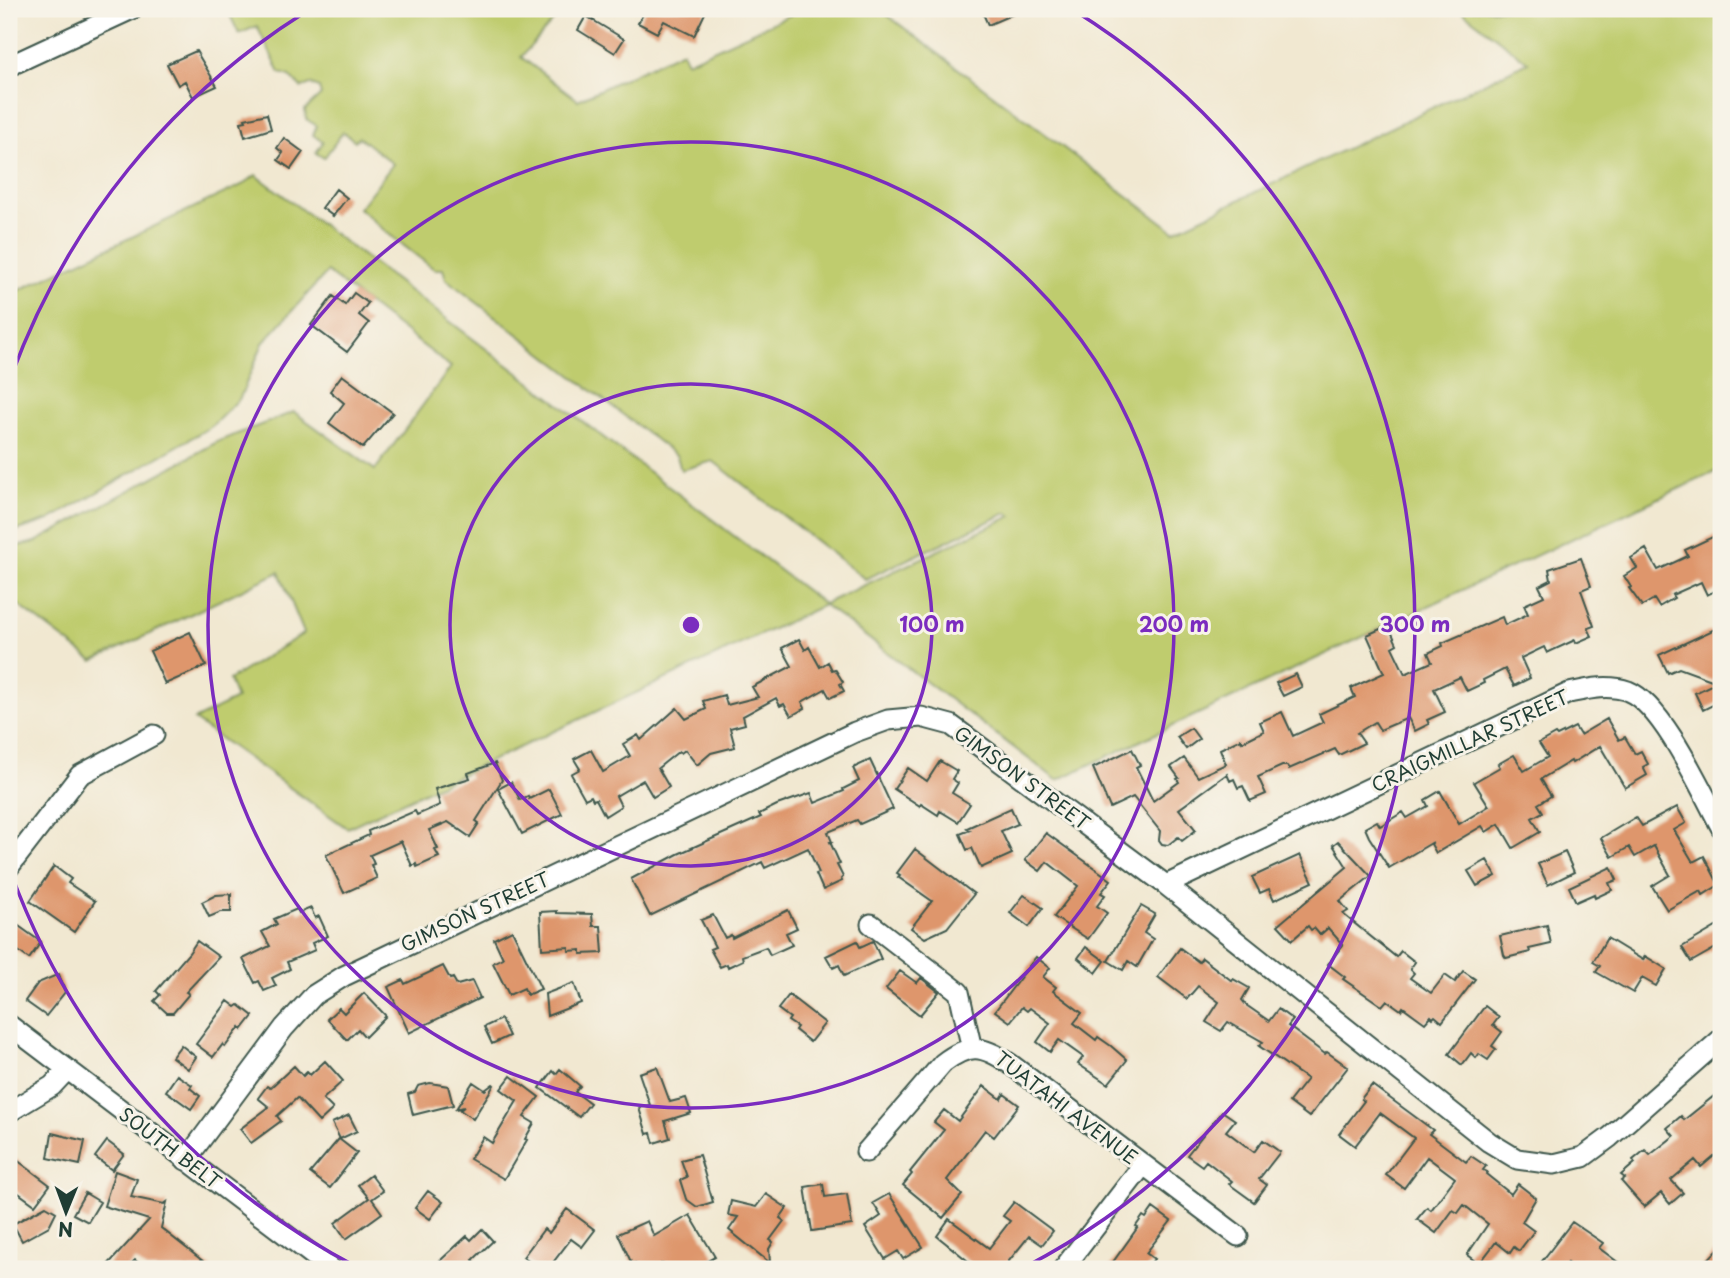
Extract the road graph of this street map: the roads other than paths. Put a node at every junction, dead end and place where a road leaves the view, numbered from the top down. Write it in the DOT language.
graph roads {
  1 [pos="132,9"];
  2 [pos="9,66"];
  3 [pos="154,734"];
  4 [pos="1721,827"];
  5 [pos="9,867"];
  6 [pos="1166,885"];
  7 [pos="871,924"];
  8 [pos="9,1025"];
  9 [pos="1721,1039"];
  10 [pos="972,1049"];
  11 [pos="67,1070"];
  12 [pos="9,1112"];
  13 [pos="866,1152"];
  14 [pos="186,1160"];
  15 [pos="1143,1165"];
  16 [pos="1237,1236"];
  17 [pos="331,1269"];
  18 [pos="1063,1269"];
  1 -- 2 [label="street"];
  3 -- 5 [label="street"];
  4 -- 6 [label="street, CRAIGMILLAR STREET"];
  6 -- 9 [label="street, GIMSON STREET"];
  6 -- 14 [label="street, GIMSON STREET"];
  7 -- 10 [label="street"];
  8 -- 11 [label="street, SOUTH BELT"];
  10 -- 13 [label="street, TUATAHI AVENUE"];
  10 -- 15 [label="street, TUATAHI AVENUE"];
  11 -- 12 [label="street"];
  11 -- 14 [label="street, SOUTH BELT"];
  14 -- 17 [label="street, SOUTH BELT"];
  15 -- 16 [label="street, TUATAHI AVENUE"];
  15 -- 18 [label="street, TUATAHI AVENUE"];
}
